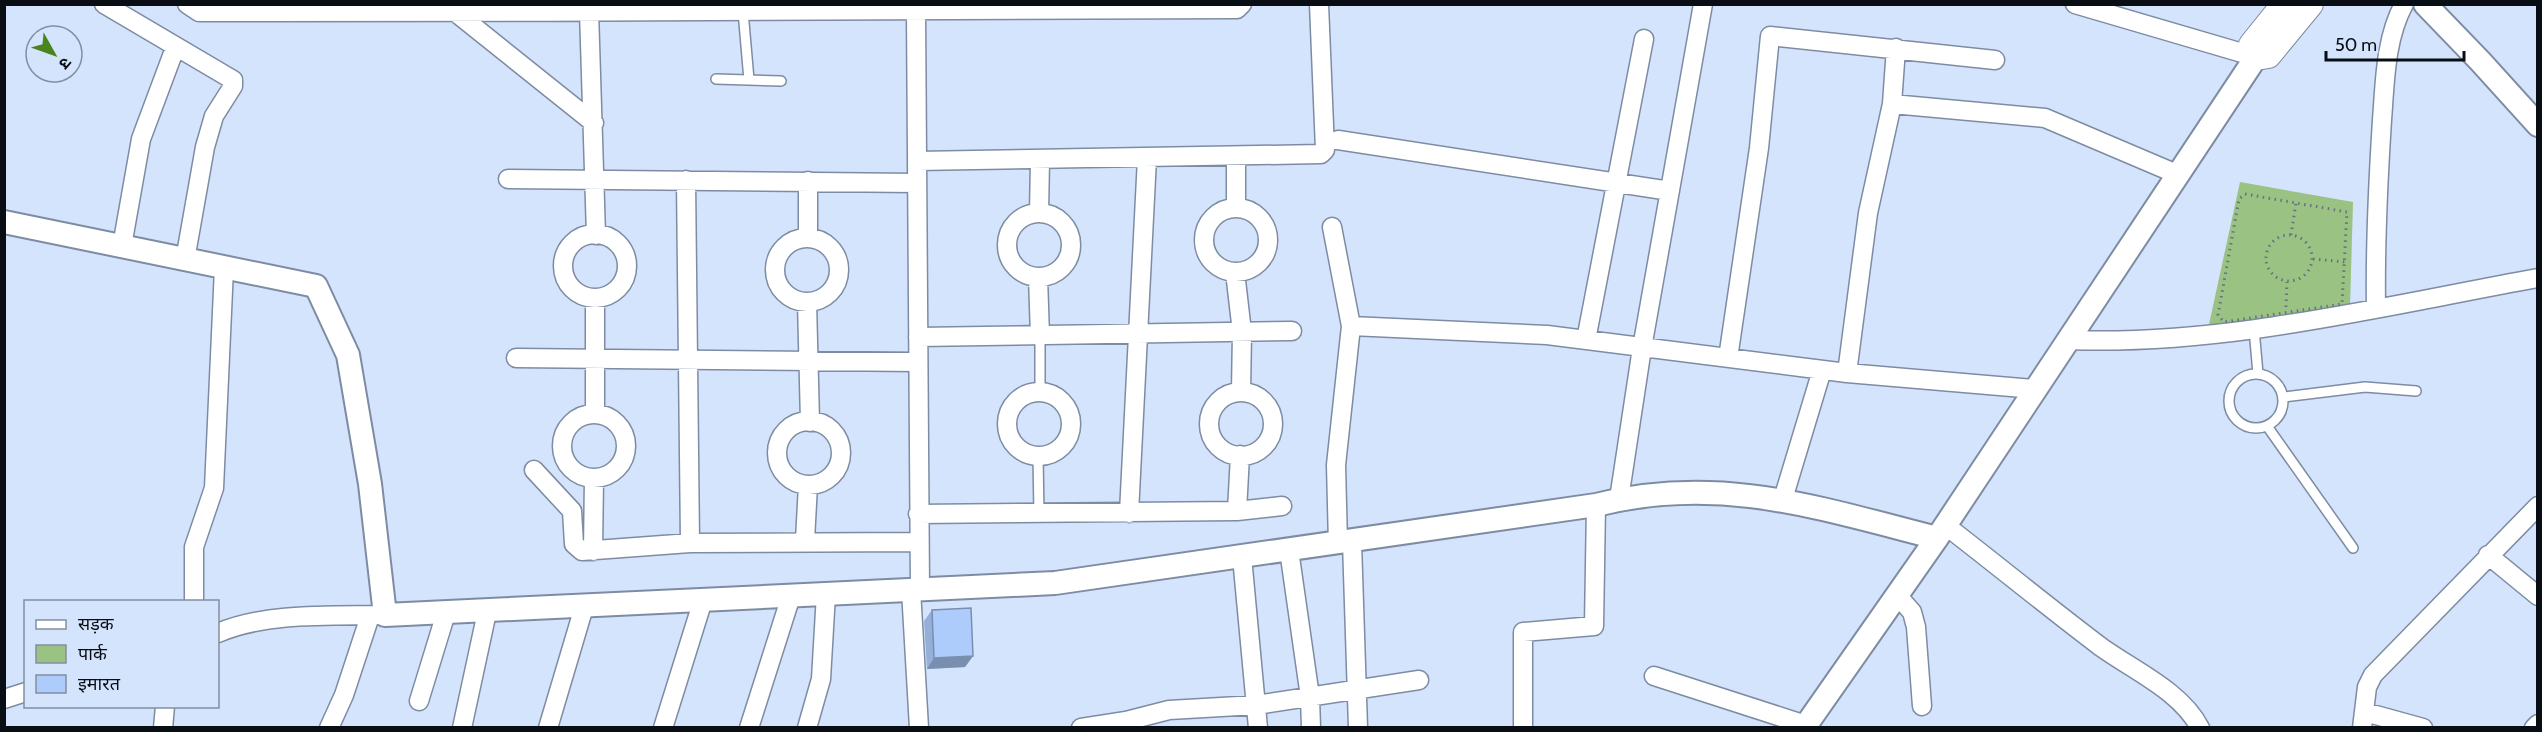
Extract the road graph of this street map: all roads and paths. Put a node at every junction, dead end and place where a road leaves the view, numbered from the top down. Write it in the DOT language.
graph roads {
  1 [pos="104,4"];
  2 [pos="187,4"];
  3 [pos="1242,4"];
  4 [pos="1319,4"];
  5 [pos="1703,4"];
  6 [pos="2075,4"];
  7 [pos="2285,4"];
  8 [pos="2310,4"];
  9 [pos="2403,4"];
  10 [pos="2425,4"];
  11 [pos="1054,7"];
  12 [pos="272,8"];
  13 [pos="393,8"];
  14 [pos="538,8"];
  15 [pos="719,8"];
  16 [pos="1090,8"];
  17 [pos="749,9"];
  18 [pos="904,9"];
  19 [pos="454,11"];
  20 [pos="589,11"];
  21 [pos="1644,39"];
  22 [pos="176,48"];
  23 [pos="1896,48"];
  24 [pos="2256,57"];
  25 [pos="1995,60"];
  26 [pos="716,79"];
  27 [pos="749,80"];
  28 [pos="782,81"];
  29 [pos="1892,104"];
  30 [pos="594,123"];
  31 [pos="2538,125"];
  32 [pos="1338,140"];
  33 [pos="1236,157"];
  34 [pos="1148,158"];
  35 [pos="1040,160"];
  36 [pos="917,161"];
  37 [pos="2179,175"];
  38 [pos="508,179"];
  39 [pos="597,180"];
  40 [pos="686,180"];
  41 [pos="808,182"];
  42 [pos="917,183"];
  43 [pos="1618,183"];
  44 [pos="1670,191"];
  45 [pos="2296,203"];
  46 [pos="1236,208"];
  47 [pos="1039,213"];
  48 [pos="4,222"];
  49 [pos="1332,227"];
  50 [pos="596,235"];
  51 [pos="2291,235"];
  52 [pos="808,238"];
  53 [pos="122,246"];
  54 [pos="2313,259"];
  55 [pos="185,260"];
  56 [pos="2346,262"];
  57 [pos="224,268"];
  58 [pos="1235,272"];
  59 [pos="1038,277"];
  60 [pos="2538,278"];
  61 [pos="2287,282"];
  62 [pos="595,298"];
  63 [pos="807,302"];
  64 [pos="2376,307"];
  65 [pos="2286,313"];
  66 [pos="1351,326"];
  67 [pos="2254,329"];
  68 [pos="1292,331"];
  69 [pos="1242,332"];
  70 [pos="1138,334"];
  71 [pos="1040,336"];
  72 [pos="918,337"];
  73 [pos="1586,340"];
  74 [pos="2068,340"];
  75 [pos="1642,348"];
  76 [pos="596,357"];
  77 [pos="516,358"];
  78 [pos="1728,358"];
  79 [pos="688,360"];
  80 [pos="807,360"];
  81 [pos="918,362"];
  82 [pos="1822,370"];
  83 [pos="1846,373"];
  84 [pos="2258,374"];
  85 [pos="2035,389"];
  86 [pos="2415,391"];
  87 [pos="1040,392"];
  88 [pos="1241,392"];
  89 [pos="2284,398"];
  90 [pos="595,414"];
  91 [pos="810,422"];
  92 [pos="2267,426"];
  93 [pos="1038,456"];
  94 [pos="1240,456"];
  95 [pos="534,470"];
  96 [pos="594,478"];
  97 [pos="808,485"];
  98 [pos="1619,499"];
  99 [pos="1783,499"];
  100 [pos="1596,505"];
  101 [pos="1282,506"];
  102 [pos="2538,506"];
  103 [pos="1237,511"];
  104 [pos="1129,513"];
  105 [pos="918,514"];
  106 [pos="1039,514"];
  107 [pos="1941,531"];
  108 [pos="805,540"];
  109 [pos="918,542"];
  110 [pos="690,543"];
  111 [pos="1345,543"];
  112 [pos="2354,548"];
  113 [pos="1289,550"];
  114 [pos="593,551"];
  115 [pos="2488,555"];
  116 [pos="1242,557"];
  117 [pos="916,590"];
  118 [pos="826,594"];
  119 [pos="1897,595"];
  120 [pos="791,596"];
  121 [pos="2538,596"];
  122 [pos="194,600"];
  123 [pos="703,600"];
  124 [pos="584,607"];
  125 [pos="487,612"];
  126 [pos="446,613"];
  127 [pos="378,616"];
  128 [pos="219,633"];
  129 [pos="1653,676"];
  130 [pos="1419,680"];
  131 [pos="1355,690"];
  132 [pos="4,692"];
  133 [pos="24,693"];
  134 [pos="1310,697"];
  135 [pos="5,698"];
  136 [pos="419,701"];
  137 [pos="1256,705"];
  138 [pos="1922,706"];
  139 [pos="165,708"];
  140 [pos="1169,719"];
  141 [pos="2363,720"];
  142 [pos="1126,724"];
  143 [pos="2538,724"];
  144 [pos="1805,726"];
  145 [pos="810,727"];
  146 [pos="2200,727"];
  147 [pos="163,728"];
  148 [pos="329,728"];
  149 [pos="462,728"];
  150 [pos="548,728"];
  151 [pos="663,728"];
  152 [pos="749,728"];
  153 [pos="919,728"];
  154 [pos="1081,728"];
  155 [pos="1258,728"];
  156 [pos="1311,728"];
  157 [pos="1358,728"];
  158 [pos="1523,728"];
  159 [pos="2423,728"];
  160 [pos="2534,728"];
  1 -- 22 [label="street"];
  2 -- 12 [label="street"];
  3 -- 16 [label="street"];
  4 -- 33 [label="street"];
  5 -- 44 [label="street"];
  6 -- 24 [label="street"];
  7 -- 24 [label="main road"];
  8 -- 24 [label="main road"];
  9 -- 64 [label="street"];
  10 -- 31 [label="street"];
  11 -- 16 [label="street"];
  11 -- 18 [label="street"];
  12 -- 13 [label="street"];
  13 -- 19 [label="street"];
  14 -- 19 [label="street"];
  14 -- 20 [label="street"];
  15 -- 17 [label="street"];
  15 -- 20 [label="street"];
  17 -- 18 [label="street"];
  17 -- 27 [label="lane"];
  18 -- 36 [label="street"];
  19 -- 30 [label="street"];
  20 -- 30 [label="street"];
  21 -- 43 [label="street"];
  22 -- 53 [label="street"];
  22 -- 55 [label="street"];
  23 -- 25 [label="street"];
  23 -- 29 [label="street"];
  23 -- 78 [label="street"];
  24 -- 37 [label="street"];
  26 -- 27 [label="lane"];
  27 -- 28 [label="lane"];
  29 -- 37 [label="street"];
  29 -- 83 [label="street"];
  30 -- 39 [label="street"];
  32 -- 43 [label="street"];
  33 -- 34 [label="street"];
  33 -- 46 [label="street"];
  34 -- 35 [label="street"];
  34 -- 70 [label="street"];
  35 -- 36 [label="street"];
  35 -- 47 [label="street"];
  36 -- 42 [label="street"];
  37 -- 74 [label="street"];
  38 -- 39 [label="street"];
  39 -- 40 [label="street"];
  39 -- 50 [label="street"];
  40 -- 41 [label="street"];
  40 -- 79 [label="street"];
  41 -- 42 [label="street"];
  41 -- 52 [label="street"];
  42 -- 72 [label="street"];
  43 -- 44 [label="street"];
  43 -- 73 [label="street"];
  44 -- 75 [label="street"];
  45 -- 51 [label="path"];
  45 -- 56 [label="path"];
  45 -- 65 [label="path"];
  46 -- 58 [label="street"];
  46 -- 58 [label="street"];
  47 -- 59 [label="street"];
  47 -- 59 [label="street"];
  48 -- 53 [label="street"];
  49 -- 66 [label="street"];
  50 -- 62 [label="street"];
  50 -- 62 [label="street"];
  51 -- 54 [label="path"];
  51 -- 61 [label="path"];
  52 -- 63 [label="street"];
  52 -- 63 [label="street"];
  53 -- 55 [label="street"];
  54 -- 56 [label="path"];
  54 -- 61 [label="path"];
  55 -- 57 [label="street"];
  56 -- 65 [label="path"];
  57 -- 122 [label="street"];
  57 -- 127 [label="street"];
  58 -- 69 [label="street"];
  59 -- 71 [label="street"];
  60 -- 64 [label="street"];
  61 -- 65 [label="path"];
  62 -- 76 [label="street"];
  63 -- 80 [label="street"];
  64 -- 67 [label="street"];
  66 -- 73 [label="street"];
  66 -- 111 [label="street"];
  67 -- 74 [label="street"];
  67 -- 84 [label="lane"];
  68 -- 69 [label="street"];
  69 -- 70 [label="street"];
  69 -- 88 [label="street"];
  70 -- 71 [label="street"];
  70 -- 104 [label="street"];
  71 -- 72 [label="street"];
  71 -- 87 [label="lane"];
  72 -- 81 [label="street"];
  73 -- 75 [label="street"];
  74 -- 85 [label="street"];
  75 -- 78 [label="street"];
  75 -- 98 [label="street"];
  76 -- 77 [label="street"];
  76 -- 79 [label="street"];
  76 -- 90 [label="street"];
  78 -- 82 [label="street"];
  79 -- 80 [label="street"];
  79 -- 110 [label="street"];
  80 -- 81 [label="street"];
  80 -- 91 [label="street"];
  81 -- 105 [label="street"];
  82 -- 83 [label="street"];
  82 -- 99 [label="street"];
  83 -- 85 [label="street"];
  84 -- 89 [label="lane"];
  84 -- 92 [label="lane"];
  85 -- 107 [label="street"];
  86 -- 89 [label="lane"];
  87 -- 93 [label="street"];
  87 -- 93 [label="street"];
  88 -- 94 [label="street"];
  88 -- 94 [label="street"];
  89 -- 92 [label="lane"];
  90 -- 96 [label="street"];
  90 -- 96 [label="street"];
  91 -- 97 [label="street"];
  91 -- 97 [label="street"];
  92 -- 112 [label="lane"];
  93 -- 106 [label="lane"];
  94 -- 103 [label="street"];
  95 -- 114 [label="street"];
  96 -- 114 [label="street"];
  97 -- 108 [label="street"];
  98 -- 99 [label="street"];
  98 -- 100 [label="street"];
  99 -- 107 [label="street"];
  100 -- 111 [label="street"];
  100 -- 158 [label="street"];
  101 -- 103 [label="street"];
  102 -- 115 [label="street"];
  103 -- 104 [label="street"];
  104 -- 106 [label="street"];
  105 -- 106 [label="street"];
  105 -- 109 [label="street"];
  107 -- 119 [label="street"];
  107 -- 146 [label="street"];
  108 -- 109 [label="street"];
  108 -- 110 [label="street"];
  109 -- 117 [label="street"];
  110 -- 114 [label="street"];
  111 -- 113 [label="street"];
  111 -- 131 [label="street"];
  113 -- 116 [label="street"];
  113 -- 134 [label="street"];
  115 -- 121 [label="street"];
  115 -- 141 [label="street"];
  116 -- 117 [label="street"];
  116 -- 137 [label="street"];
  117 -- 118 [label="street"];
  117 -- 153 [label="street"];
  118 -- 120 [label="street"];
  118 -- 145 [label="street"];
  119 -- 138 [label="street"];
  119 -- 144 [label="street"];
  120 -- 123 [label="street"];
  120 -- 152 [label="street"];
  123 -- 124 [label="street"];
  123 -- 151 [label="street"];
  124 -- 125 [label="street"];
  124 -- 150 [label="street"];
  125 -- 126 [label="street"];
  125 -- 149 [label="street"];
  126 -- 127 [label="street"];
  126 -- 136 [label="street"];
  127 -- 128 [label="street"];
  127 -- 148 [label="street"];
  129 -- 144 [label="street"];
  130 -- 131 [label="street"];
  131 -- 134 [label="street"];
  131 -- 157 [label="street"];
  132 -- 135 [label="street"];
  133 -- 135 [label="street"];
  134 -- 137 [label="street"];
  134 -- 156 [label="street"];
  137 -- 140 [label="street"];
  137 -- 155 [label="street"];
  139 -- 147 [label="street"];
  140 -- 142 [label="street"];
  141 -- 159 [label="street"];
  142 -- 154 [label="street"];
  143 -- 160 [label="street"];
}
